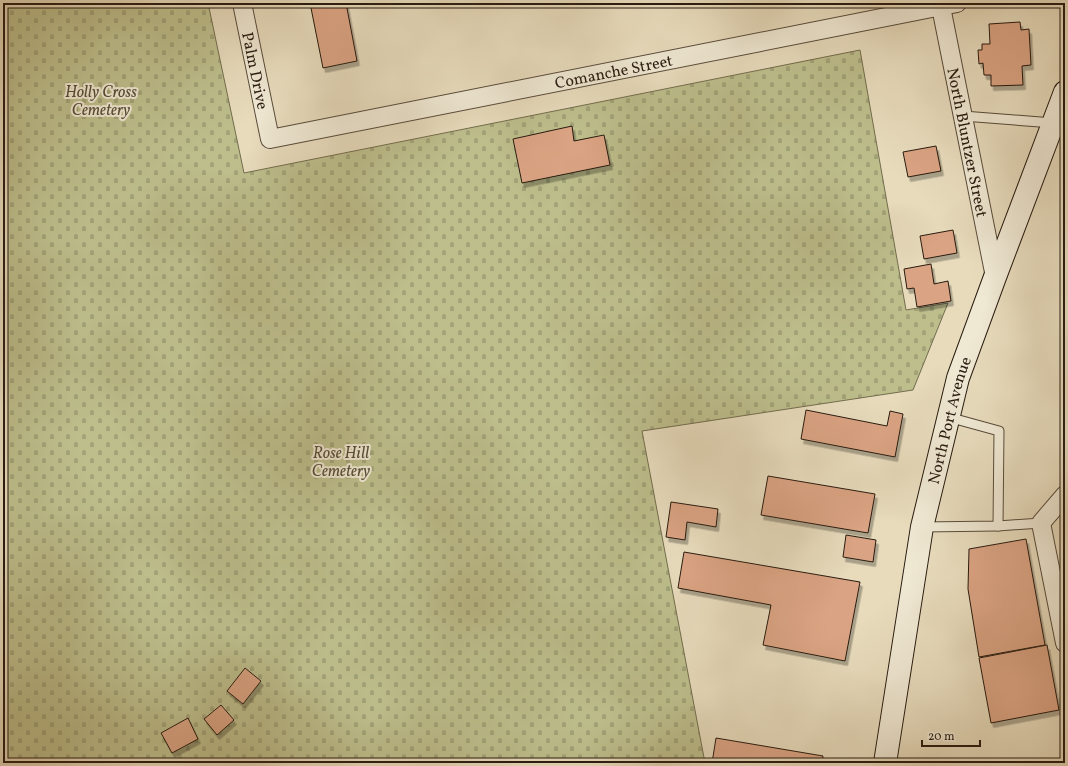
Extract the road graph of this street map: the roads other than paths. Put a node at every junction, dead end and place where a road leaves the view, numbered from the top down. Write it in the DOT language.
graph roads {
  1 [pos="242,3"];
  2 [pos="949,5"];
  3 [pos="1065,92"];
  4 [pos="963,116"];
  5 [pos="1053,123"];
  6 [pos="270,139"];
  7 [pos="995,277"];
  8 [pos="948,417"];
  9 [pos="1065,495"];
  10 [pos="1041,523"];
  11 [pos="998,526"];
  12 [pos="922,527"];
  13 [pos="1065,643"];
  14 [pos="885,763"];
  1 -- 6 [label="street, Palm Drive"];
  2 -- 4 [label="street, North Bluntzer Street"];
  2 -- 6 [label="street, Comanche Street"];
  3 -- 5 [label="main road, North Port Avenue"];
  4 -- 5 [label="lane"];
  4 -- 7 [label="street, North Bluntzer Street"];
  5 -- 7 [label="main road, North Port Avenue"];
  7 -- 8 [label="main road, North Port Avenue"];
  8 -- 11 [label="lane"];
  8 -- 12 [label="main road, North Port Avenue"];
  9 -- 10 [label="street"];
  10 -- 11 [label="lane"];
  10 -- 13 [label="street"];
  11 -- 12 [label="lane"];
  12 -- 14 [label="main road, North Port Avenue"];
}
